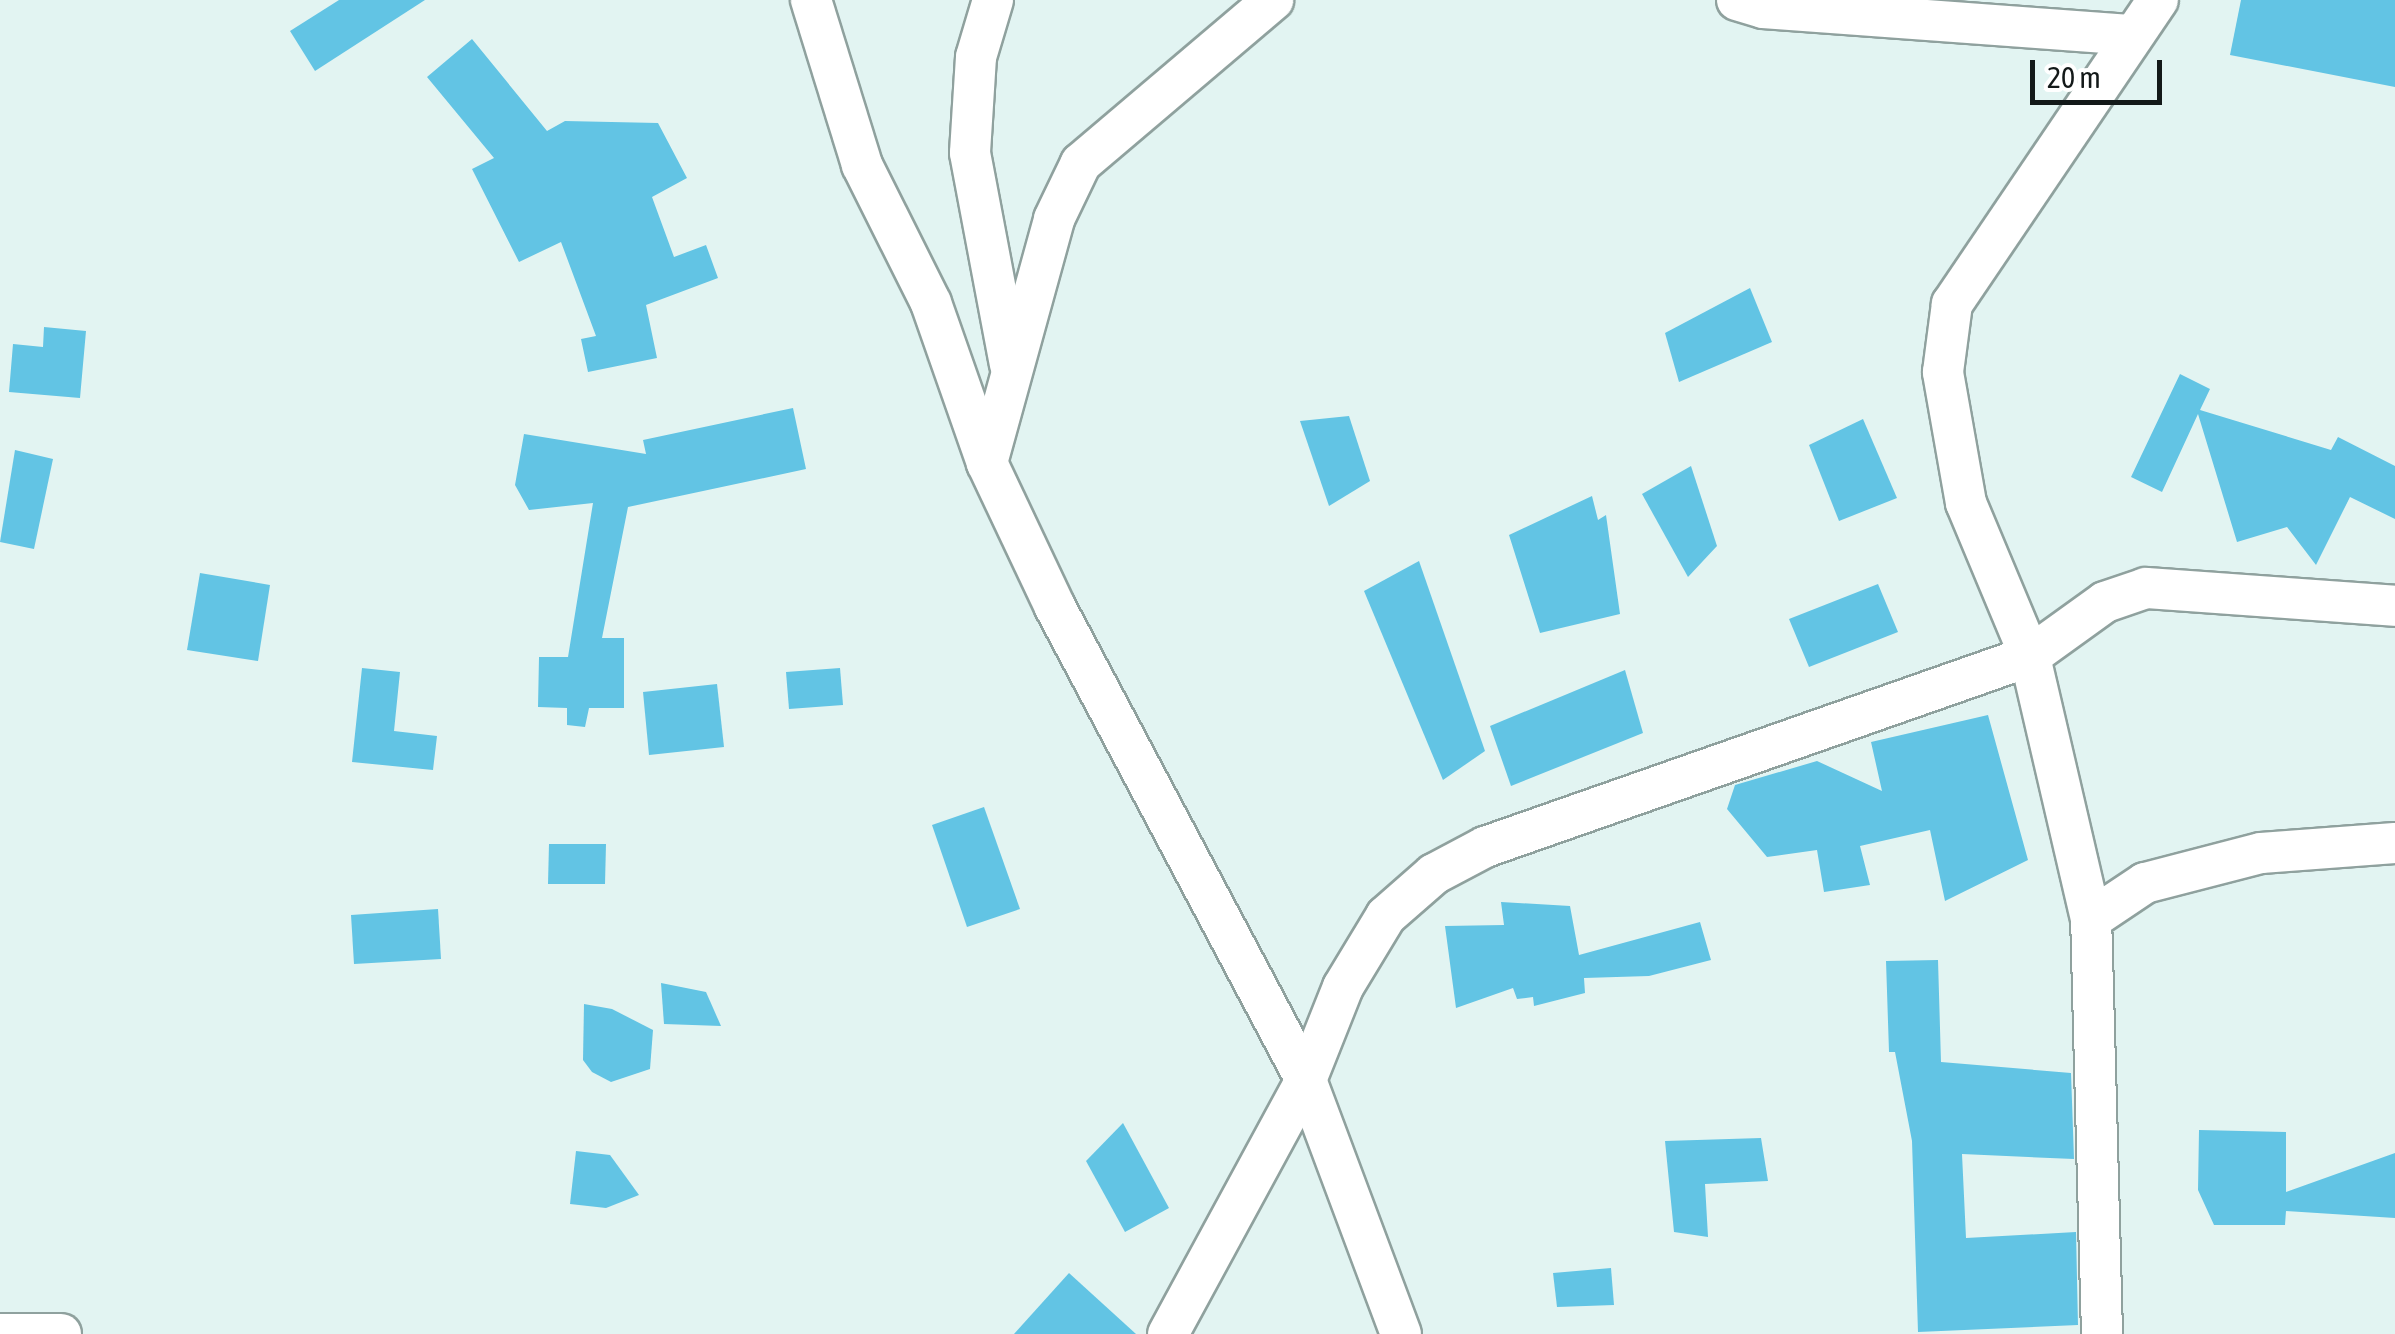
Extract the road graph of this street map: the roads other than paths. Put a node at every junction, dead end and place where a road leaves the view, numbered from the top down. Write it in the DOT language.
graph roads {
  1 [pos="810,0"];
  2 [pos="993,0"];
  3 [pos="1273,0"];
  4 [pos="1737,0"];
  5 [pos="2158,0"];
  6 [pos="2133,35"];
  7 [pos="1012,372"];
  8 [pos="986,463"];
  9 [pos="2395,606"];
  10 [pos="2030,656"];
  11 [pos="2395,843"];
  12 [pos="2091,919"];
  13 [pos="1306,1080"];
  14 [pos="0,1334"];
  15 [pos="61,1334"];
  16 [pos="1168,1334"];
  17 [pos="1401,1334"];
  18 [pos="2102,1334"];
  1 -- 8 [label="street"];
  2 -- 7 [label="street"];
  3 -- 7 [label="street"];
  4 -- 6 [label="street"];
  5 -- 6 [label="street"];
  6 -- 10 [label="street"];
  7 -- 8 [label="street"];
  8 -- 13 [label="street"];
  9 -- 10 [label="street"];
  10 -- 12 [label="street"];
  10 -- 13 [label="street"];
  11 -- 12 [label="street"];
  12 -- 18 [label="street"];
  13 -- 16 [label="street"];
  13 -- 17 [label="street"];
  14 -- 15 [label="street"];
}
